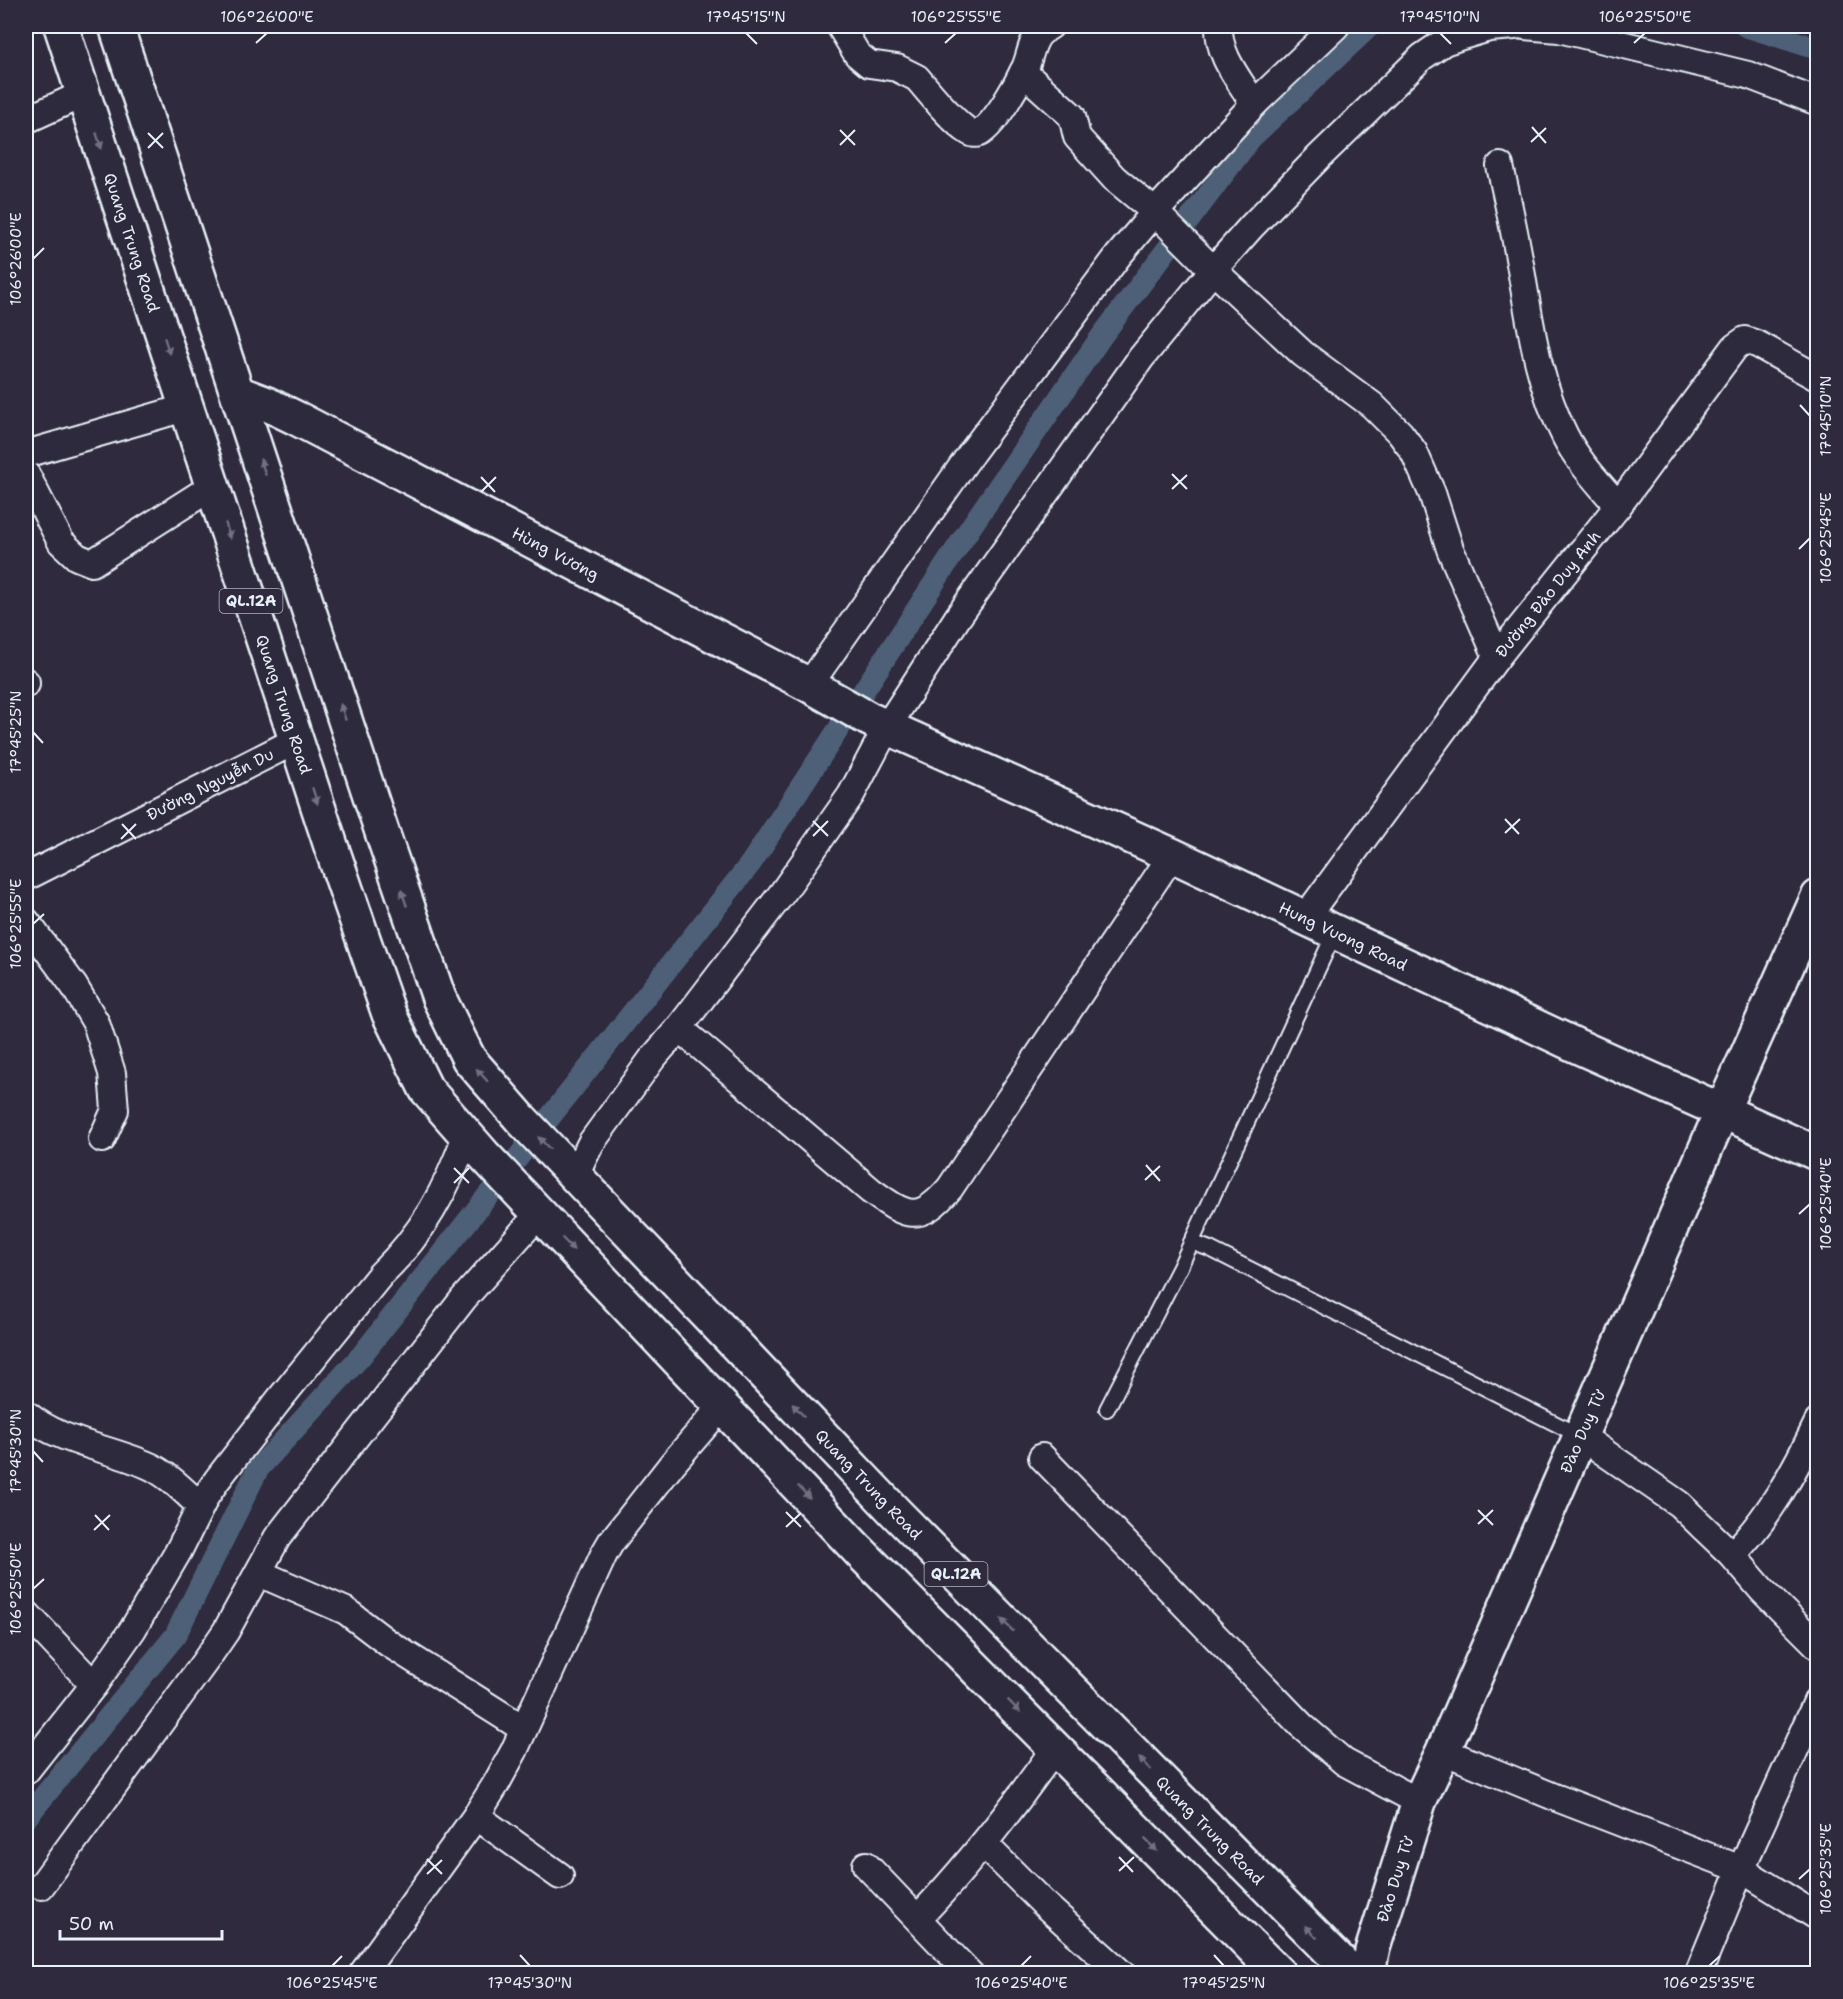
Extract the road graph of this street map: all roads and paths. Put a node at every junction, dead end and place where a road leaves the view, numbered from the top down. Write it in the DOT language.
graph roads {
  1 [pos="61,26"];
  2 [pos="116,26"];
  3 [pos="840,26"];
  4 [pos="1050,26"];
  5 [pos="1219,26"];
  6 [pos="1336,26"];
  7 [pos="1515,26"];
  8 [pos="1524,26"];
  9 [pos="1023,72"];
  10 [pos="133,78"];
  11 [pos="83,94"];
  12 [pos="1818,102"];
  13 [pos="1254,104"];
  14 [pos="26,120"];
  15 [pos="1500,166"];
  16 [pos="1157,214"];
  17 [pos="1211,268"];
  18 [pos="1818,378"];
  19 [pos="238,393"];
  20 [pos="188,407"];
  21 [pos="26,454"];
  22 [pos="26,474"];
  23 [pos="213,486"];
  24 [pos="1618,506"];
  25 [pos="1497,657"];
  26 [pos="814,688"];
  27 [pos="878,723"];
  28 [pos="297,740"];
  29 [pos="382,832"];
  30 [pos="331,846"];
  31 [pos="1172,855"];
  32 [pos="26,877"];
  33 [pos="1818,897"];
  34 [pos="1305,918"];
  35 [pos="26,921"];
  36 [pos="1335,933"];
  37 [pos="679,1028"];
  38 [pos="1722,1111"];
  39 [pos="102,1139"];
  40 [pos="474,1145"];
  41 [pos="1818,1154"];
  42 [pos="571,1171"];
  43 [pos="534,1208"];
  44 [pos="1191,1242"];
  45 [pos="722,1406"];
  46 [pos="1107,1409"];
  47 [pos="26,1414"];
  48 [pos="1818,1422"];
  49 [pos="1582,1437"];
  50 [pos="1042,1457"];
  51 [pos="200,1506"];
  52 [pos="897,1514"];
  53 [pos="858,1550"];
  54 [pos="1732,1555"];
  55 [pos="259,1572"];
  56 [pos="26,1613"];
  57 [pos="1818,1646"];
  58 [pos="94,1685"];
  59 [pos="1818,1699"];
  60 [pos="524,1729"];
  61 [pos="1055,1748"];
  62 [pos="1443,1751"];
  63 [pos="26,1771"];
  64 [pos="1419,1802"];
  65 [pos="476,1816"];
  66 [pos="984,1844"];
  67 [pos="866,1865"];
  68 [pos="1741,1869"];
  69 [pos="560,1876"];
  70 [pos="41,1886"];
  71 [pos="1818,1917"];
  72 [pos="918,1918"];
  73 [pos="362,1974"];
  74 [pos="970,1974"];
  75 [pos="1122,1974"];
  76 [pos="1279,1974"];
  77 [pos="1353,1974"];
  78 [pos="1368,1974"];
  79 [pos="1698,1974"];
  1 -- 11 [label="main road, Quang Trung Road / QL.12A"];
  2 -- 10 [label="main road, QL.12A"];
  3 -- 9 [label="street"];
  4 -- 9 [label="street"];
  5 -- 13 [label="street"];
  6 -- 13 [label="street"];
  7 -- 17 [label="street"];
  8 -- 12 [label="street"];
  9 -- 16 [label="street"];
  10 -- 11 [label="main road"];
  10 -- 19 [label="main road, QL.12A"];
  11 -- 14 [label="street"];
  11 -- 20 [label="main road, Quang Trung Road / QL.12A, one-way"];
  13 -- 16 [label="street"];
  15 -- 24 [label="street"];
  16 -- 17 [label="street"];
  16 -- 26 [label="street"];
  17 -- 25 [label="street"];
  17 -- 27 [label="street"];
  18 -- 24 [label="street, Đường Đào Duy Anh"];
  19 -- 20 [label="main road"];
  19 -- 26 [label="main road, Hùng Vương"];
  29 -- 19 [label="main road, QL.12A, one-way"];
  20 -- 21 [label="street"];
  20 -- 23 [label="main road, Quang Trung Road / QL.12A"];
  22 -- 23 [label="street"];
  23 -- 28 [label="main road, Quang Trung Road / QL.12A, one-way"];
  24 -- 25 [label="street, Đường Đào Duy Anh"];
  25 -- 34 [label="street, Đường Đào Duy Anh"];
  26 -- 27 [label="main road, Hùng Vương"];
  27 -- 31 [label="main road, Hung Vuong Road"];
  27 -- 37 [label="street"];
  28 -- 30 [label="main road, Quang Trung Road / QL.12A, one-way"];
  28 -- 32 [label="street, Đường Nguyễn Du"];
  29 -- 30 [label="main road"];
  42 -- 29 [label="main road, QL.12A, one-way"];
  30 -- 40 [label="main road, Quang Trung Road / QL.12A"];
  31 -- 34 [label="main road, Hung Vuong Road"];
  31 -- 37 [label="street"];
  33 -- 38 [label="main road, Đào Duy Từ"];
  34 -- 36 [label="main road, Hung Vuong Road"];
  35 -- 39 [label="street"];
  36 -- 38 [label="main road, Hung Vuong Road"];
  36 -- 44 [label="lane"];
  37 -- 42 [label="street"];
  38 -- 41 [label="main road, Hung Vuong Road"];
  38 -- 49 [label="main road, Đào Duy Từ"];
  40 -- 43 [label="main road, QL.12A"];
  40 -- 51 [label="street"];
  52 -- 42 [label="main road, Quang Trung Road / QL.12A, one-way"];
  43 -- 45 [label="main road, QL.12A, one-way"];
  43 -- 55 [label="street"];
  44 -- 46 [label="lane"];
  44 -- 49 [label="lane"];
  45 -- 53 [label="main road, QL.12A, one-way"];
  45 -- 60 [label="street"];
  47 -- 51 [label="street"];
  48 -- 54 [label="street"];
  49 -- 54 [label="street"];
  49 -- 62 [label="main road, Đào Duy Từ"];
  50 -- 64 [label="street"];
  51 -- 58 [label="street"];
  52 -- 53 [label="main road"];
  77 -- 52 [label="main road, Quang Trung Road / QL.12A, one-way"];
  53 -- 61 [label="main road, QL.12A, one-way"];
  54 -- 57 [label="street"];
  55 -- 60 [label="street"];
  55 -- 70 [label="street"];
  56 -- 58 [label="street"];
  58 -- 63 [label="street"];
  59 -- 68 [label="street"];
  60 -- 65 [label="street"];
  61 -- 66 [label="street"];
  61 -- 76 [label="main road, QL.12A, one-way"];
  62 -- 64 [label="main road, Đào Duy Từ"];
  62 -- 68 [label="street"];
  64 -- 78 [label="main road, Đào Duy Từ"];
  65 -- 69 [label="street"];
  65 -- 73 [label="street"];
  66 -- 72 [label="street"];
  66 -- 75 [label="street"];
  67 -- 72 [label="street"];
  68 -- 71 [label="street"];
  68 -- 79 [label="street"];
  72 -- 74 [label="street"];
}
